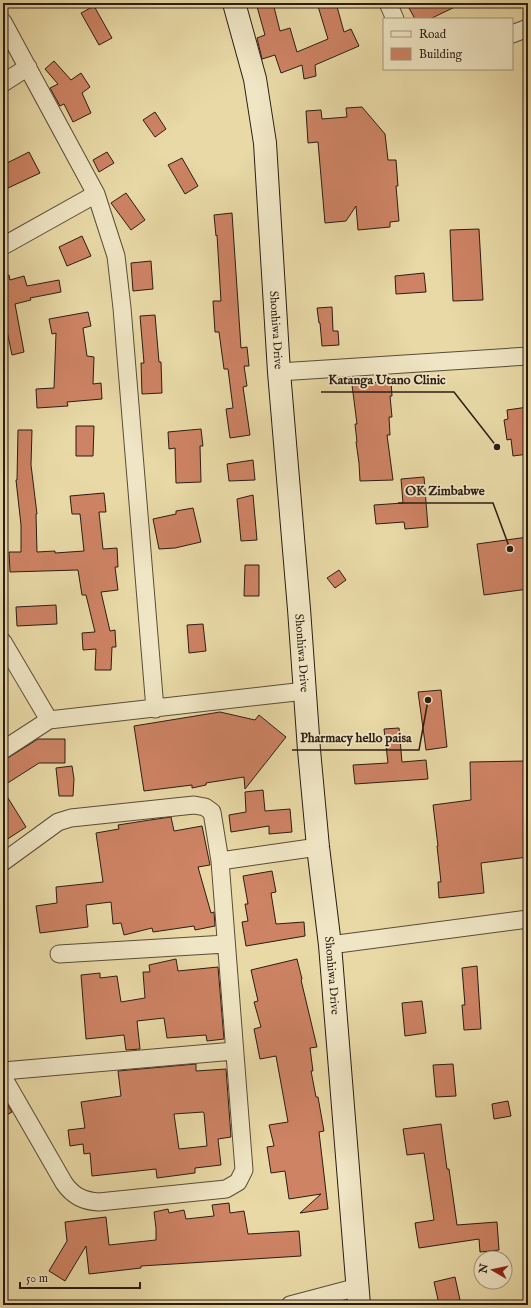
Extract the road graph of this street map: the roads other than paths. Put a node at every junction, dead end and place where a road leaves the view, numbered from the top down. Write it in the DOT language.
graph roads {
  1 [pos="234,3"];
  2 [pos="388,3"];
  3 [pos="395,18"];
  4 [pos="3,22"];
  5 [pos="528,28"];
  6 [pos="513,34"];
  7 [pos="28,67"];
  8 [pos="3,83"];
  9 [pos="96,194"];
  10 [pos="3,246"];
  11 [pos="528,356"];
  12 [pos="279,372"];
  13 [pos="3,642"];
  14 [pos="305,692"];
  15 [pos="154,708"];
  16 [pos="49,720"];
  17 [pos="3,750"];
  18 [pos="318,847"];
  19 [pos="220,860"];
  20 [pos="3,862"];
  21 [pos="528,919"];
  22 [pos="226,944"];
  23 [pos="330,945"];
  24 [pos="59,954"];
  25 [pos="234,1051"];
  26 [pos="3,1071"];
  27 [pos="3,1077"];
  28 [pos="359,1296"];
  29 [pos="290,1305"];
  1 -- 12 [label="street, Shonhiwa Drive"];
  2 -- 3 [label="street"];
  4 -- 7 [label="street"];
  5 -- 6 [label="street"];
  7 -- 8 [label="street"];
  7 -- 9 [label="street"];
  9 -- 10 [label="street"];
  9 -- 15 [label="street"];
  11 -- 12 [label="street"];
  12 -- 14 [label="street, Shonhiwa Drive"];
  13 -- 16 [label="street"];
  14 -- 15 [label="street"];
  14 -- 18 [label="street, Shonhiwa Drive"];
  15 -- 16 [label="street"];
  16 -- 17 [label="street"];
  18 -- 19 [label="street"];
  18 -- 23 [label="street, Shonhiwa Drive"];
  19 -- 20 [label="street"];
  19 -- 22 [label="street"];
  21 -- 23 [label="street"];
  22 -- 24 [label="street"];
  22 -- 25 [label="street"];
  23 -- 28 [label="street, Shonhiwa Drive"];
  25 -- 26 [label="street"];
  25 -- 27 [label="street"];
  28 -- 29 [label="street"];
}
